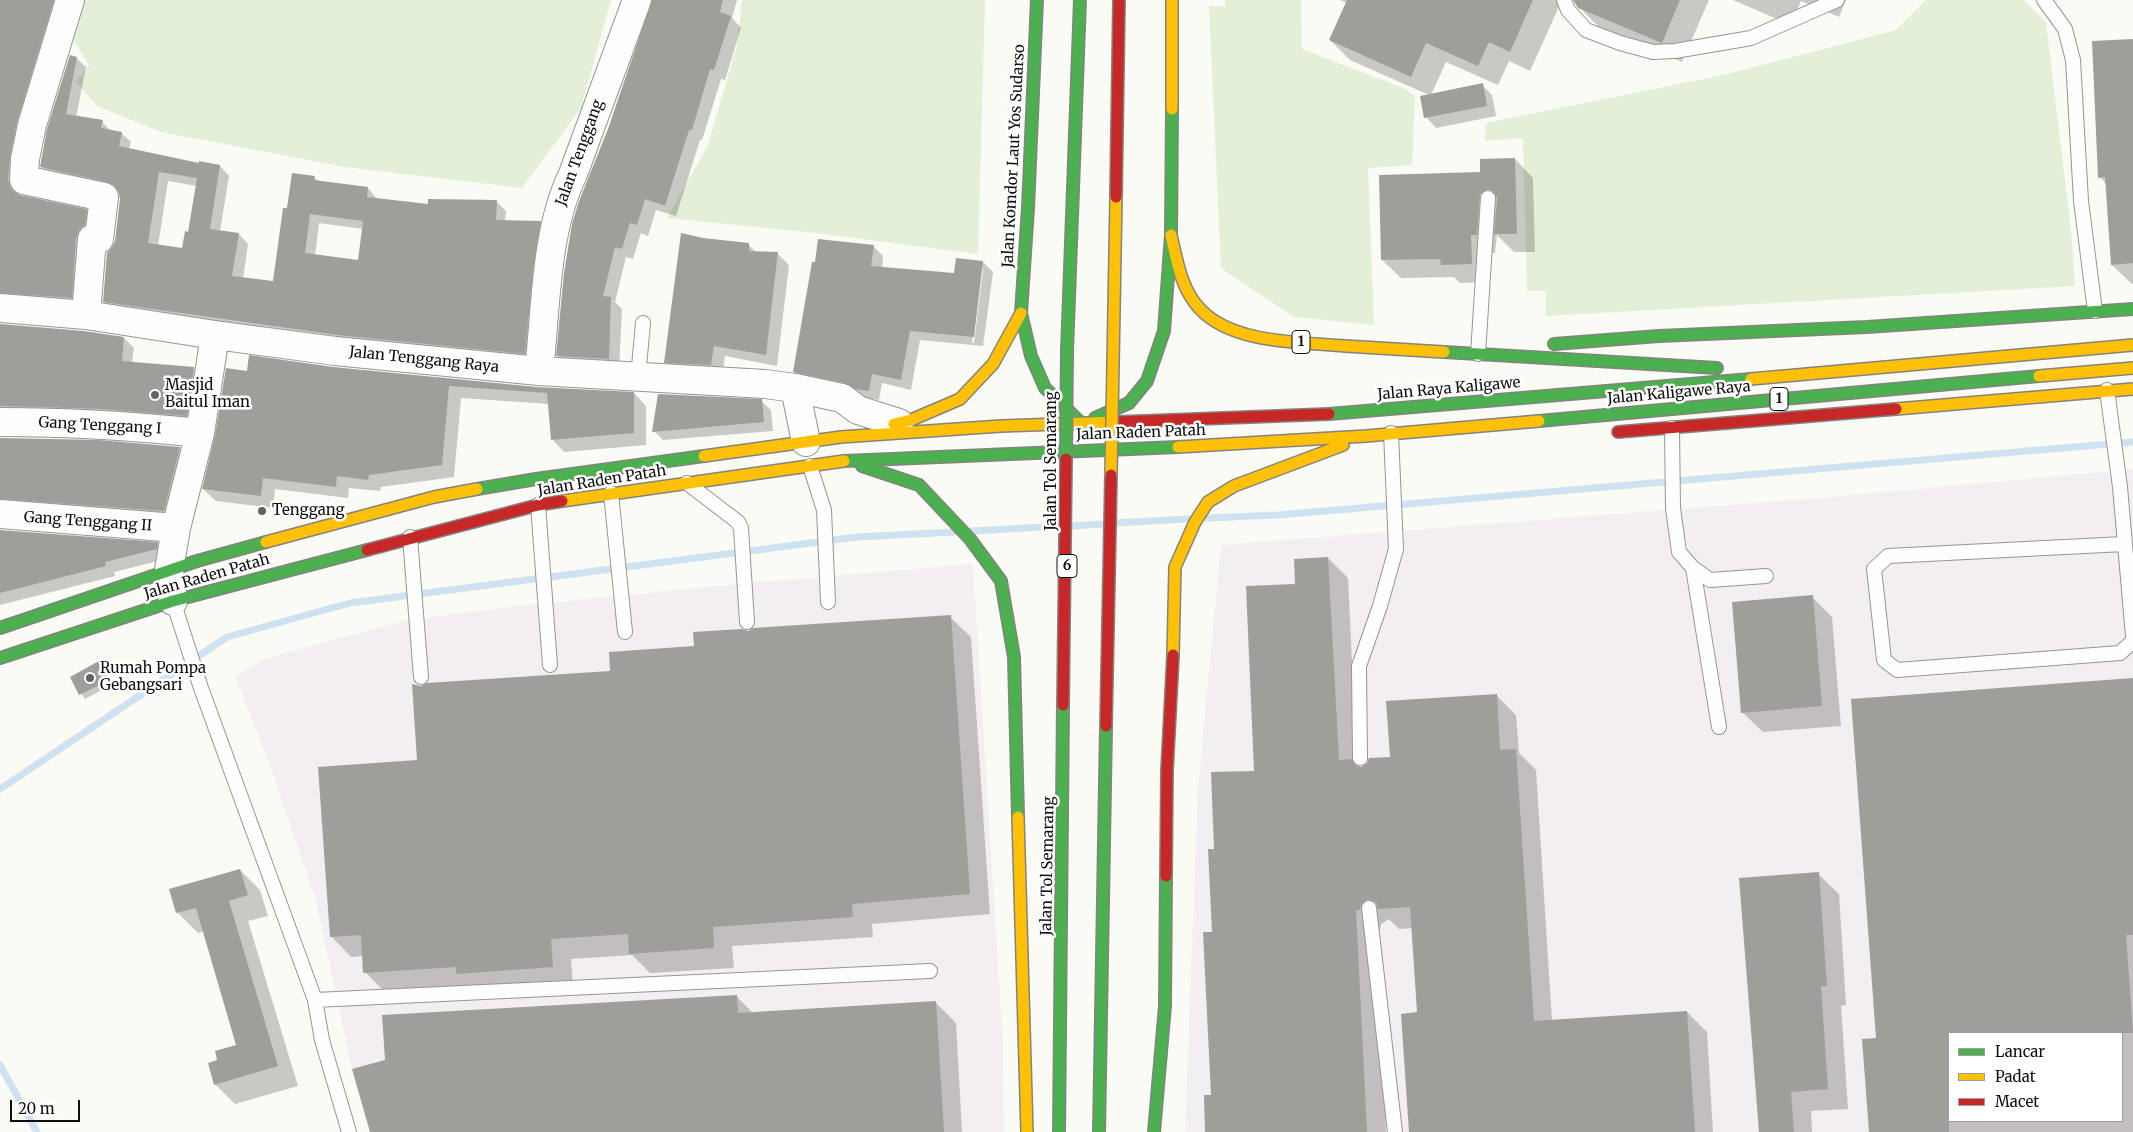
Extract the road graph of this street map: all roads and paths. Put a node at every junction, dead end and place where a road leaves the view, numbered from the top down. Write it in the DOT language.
graph roads {
  1 [pos="70,0"];
  2 [pos="637,0"];
  3 [pos="1037,0"];
  4 [pos="1080,0"];
  5 [pos="1119,0"];
  6 [pos="1172,0"];
  7 [pos="1564,0"];
  8 [pos="1837,0"];
  9 [pos="2044,0"];
  10 [pos="1488,198"];
  11 [pos="1171,235"];
  12 [pos="0,308"];
  13 [pos="2133,309"];
  14 [pos="2095,311"];
  15 [pos="1021,313"];
  16 [pos="86,315"];
  17 [pos="643,323"];
  18 [pos="215,335"];
  19 [pos="2133,345"];
  20 [pos="1483,354"];
  21 [pos="2133,368"];
  22 [pos="539,371"];
  23 [pos="1817,374"];
  24 [pos="638,377"];
  25 [pos="795,388"];
  26 [pos="2133,389"];
  27 [pos="2107,390"];
  28 [pos="0,422"];
  29 [pos="899,423"];
  30 [pos="1082,424"];
  31 [pos="1425,430"];
  32 [pos="200,433"];
  33 [pos="1390,433"];
  34 [pos="1602,433"];
  35 [pos="1134,434"];
  36 [pos="1671,435"];
  37 [pos="1153,436"];
  38 [pos="1366,436"];
  39 [pos="841,437"];
  40 [pos="1045,437"];
  41 [pos="1483,438"];
  42 [pos="1026,442"];
  43 [pos="1228,445"];
  44 [pos="808,454"];
  45 [pos="980,455"];
  46 [pos="846,461"];
  47 [pos="687,483"];
  48 [pos="611,493"];
  49 [pos="538,505"];
  50 [pos="0,514"];
  51 [pos="176,528"];
  52 [pos="410,537"];
  53 [pos="2124,544"];
  54 [pos="1693,568"];
  55 [pos="170,570"];
  56 [pos="1766,576"];
  57 [pos="828,602"];
  58 [pos="175,609"];
  59 [pos="747,622"];
  60 [pos="0,628"];
  61 [pos="625,632"];
  62 [pos="2133,636"];
  63 [pos="2133,641"];
  64 [pos="0,658"];
  65 [pos="550,665"];
  66 [pos="421,677"];
  67 [pos="1719,727"];
  68 [pos="1360,758"];
  69 [pos="1369,908"];
  70 [pos="930,970"];
  71 [pos="315,1000"];
  72 [pos="349,1132"];
  73 [pos="1027,1132"];
  74 [pos="1060,1132"];
  75 [pos="1100,1132"];
  76 [pos="1154,1132"];
  77 [pos="1394,1132"];
  1 -- 16 [label="street"];
  2 -- 22 [label="street, Jalan Tenggang"];
  3 -- 15 [label="highway, Jalan Komdor Laut Yos Sudarso"];
  4 -- 74 [label="highway, Jalan Tol Semarang / 6, bridge"];
  5 -- 75 [label="highway, bridge"];
  6 -- 11 [label="highway, 1"];
  7 -- 8 [label="lane"];
  9 -- 14 [label="lane"];
  10 -- 20 [label="lane"];
  11 -- 20 [label="highway, 1"];
  11 -- 30 [label="highway"];
  12 -- 16 [label="street, Jalan Tenggang Raya"];
  13 -- 14 [label="highway"];
  14 -- 20 [label="highway"];
  15 -- 29 [label="highway"];
  15 -- 30 [label="highway"];
  16 -- 18 [label="street, Jalan Tenggang Raya"];
  17 -- 24 [label="lane"];
  18 -- 22 [label="street, Jalan Tenggang Raya"];
  18 -- 32 [label="street"];
  19 -- 23 [label="highway, 1"];
  20 -- 23 [label="highway, 1"];
  21 -- 31 [label="highway, Jalan Kaligawe Raya / 1"];
  22 -- 24 [label="street, Jalan Tenggang Raya"];
  23 -- 30 [label="highway, Jalan Raya Kaligawe"];
  24 -- 25 [label="street, Jalan Tenggang Raya"];
  25 -- 29 [label="street, Jalan Tenggang Raya"];
  25 -- 44 [label="street"];
  26 -- 27 [label="highway"];
  27 -- 36 [label="highway"];
  27 -- 53 [label="lane"];
  28 -- 32 [label="street, Gang Tenggang I"];
  29 -- 39 [label="highway"];
  30 -- 35 [label="highway"];
  30 -- 39 [label="highway, Jalan Raden Patah"];
  30 -- 40 [label="highway"];
  31 -- 33 [label="highway, Jalan Kaligawe Raya / 1"];
  31 -- 41 [label="highway"];
  32 -- 51 [label="street"];
  33 -- 38 [label="highway, Jalan Kaligawe Raya / 1"];
  33 -- 68 [label="lane"];
  34 -- 36 [label="highway"];
  36 -- 54 [label="lane"];
  37 -- 43 [label="highway, 1"];
  38 -- 43 [label="highway, Jalan Kaligawe Raya / 1"];
  38 -- 76 [label="highway"];
  39 -- 44 [label="highway, Jalan Raden Patah"];
  42 -- 45 [label="highway"];
  43 -- 45 [label="highway, Jalan Raden Patah"];
  44 -- 46 [label="highway, Jalan Raden Patah"];
  44 -- 47 [label="highway, Jalan Raden Patah"];
  44 -- 55 [label="highway, Jalan Raden Patah"];
  44 -- 57 [label="lane"];
  45 -- 46 [label="highway, Jalan Raden Patah"];
  46 -- 73 [label="highway"];
  47 -- 48 [label="highway, Jalan Raden Patah"];
  47 -- 59 [label="lane"];
  48 -- 49 [label="highway, Jalan Raden Patah"];
  48 -- 61 [label="lane"];
  49 -- 52 [label="highway, Jalan Raden Patah"];
  49 -- 65 [label="lane"];
  50 -- 51 [label="street, Gang Tenggang II"];
  51 -- 55 [label="street"];
  52 -- 58 [label="highway, Jalan Raden Patah"];
  52 -- 66 [label="lane"];
  53 -- 62 [label="lane"];
  53 -- 63 [label="lane"];
  54 -- 56 [label="lane"];
  54 -- 67 [label="lane"];
  55 -- 58 [label="street"];
  55 -- 60 [label="highway, Jalan Raden Patah"];
  58 -- 64 [label="highway, Jalan Raden Patah"];
  58 -- 71 [label="lane"];
  69 -- 77 [label="lane"];
  70 -- 71 [label="lane"];
  71 -- 72 [label="lane"];
}
